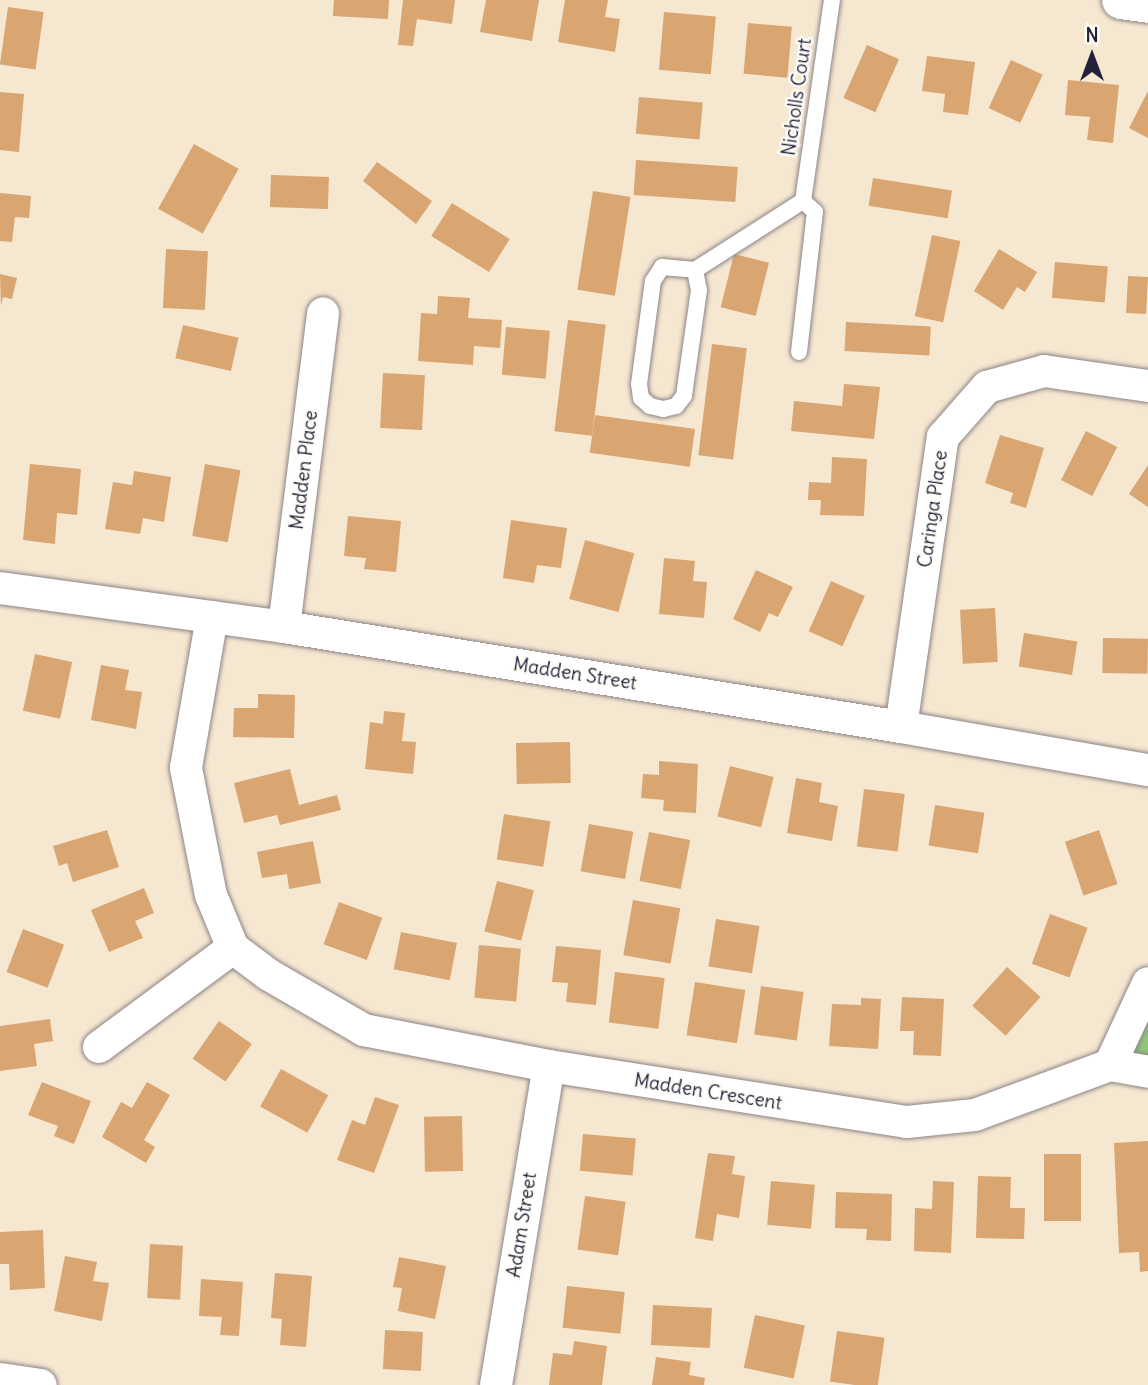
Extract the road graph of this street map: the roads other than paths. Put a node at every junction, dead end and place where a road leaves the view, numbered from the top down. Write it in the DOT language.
graph roads {
  1 [pos="832,0"];
  2 [pos="1121,0"];
  3 [pos="1148,4"];
  4 [pos="803,201"];
  5 [pos="695,270"];
  6 [pos="323,313"];
  7 [pos="799,352"];
  8 [pos="1148,386"];
  9 [pos="0,588"];
  10 [pos="212,617"];
  11 [pos="285,627"];
  12 [pos="901,727"];
  13 [pos="1148,770"];
  14 [pos="233,948"];
  15 [pos="1148,983"];
  16 [pos="99,1047"];
  17 [pos="1110,1065"];
  18 [pos="549,1066"];
  19 [pos="1148,1072"];
  20 [pos="0,1378"];
  21 [pos="41,1385"];
  22 [pos="496,1385"];
  1 -- 4 [label="lane, Nicholls Court"];
  2 -- 3 [label="street"];
  4 -- 5 [label="lane"];
  4 -- 7 [label="lane, Nicholls Court"];
  5 -- 5 [label="lane"];
  6 -- 11 [label="street, Madden Place"];
  8 -- 12 [label="street, Caringa Place"];
  9 -- 10 [label="street, Madden Street"];
  10 -- 11 [label="street, Madden Street"];
  10 -- 14 [label="street"];
  11 -- 12 [label="street, Madden Street"];
  12 -- 13 [label="street, Madden Street"];
  14 -- 16 [label="street"];
  14 -- 18 [label="street, Madden Crescent"];
  15 -- 17 [label="street"];
  17 -- 18 [label="street, Madden Crescent"];
  17 -- 19 [label="street"];
  18 -- 22 [label="street, Adam Street"];
  20 -- 21 [label="street"];
}
